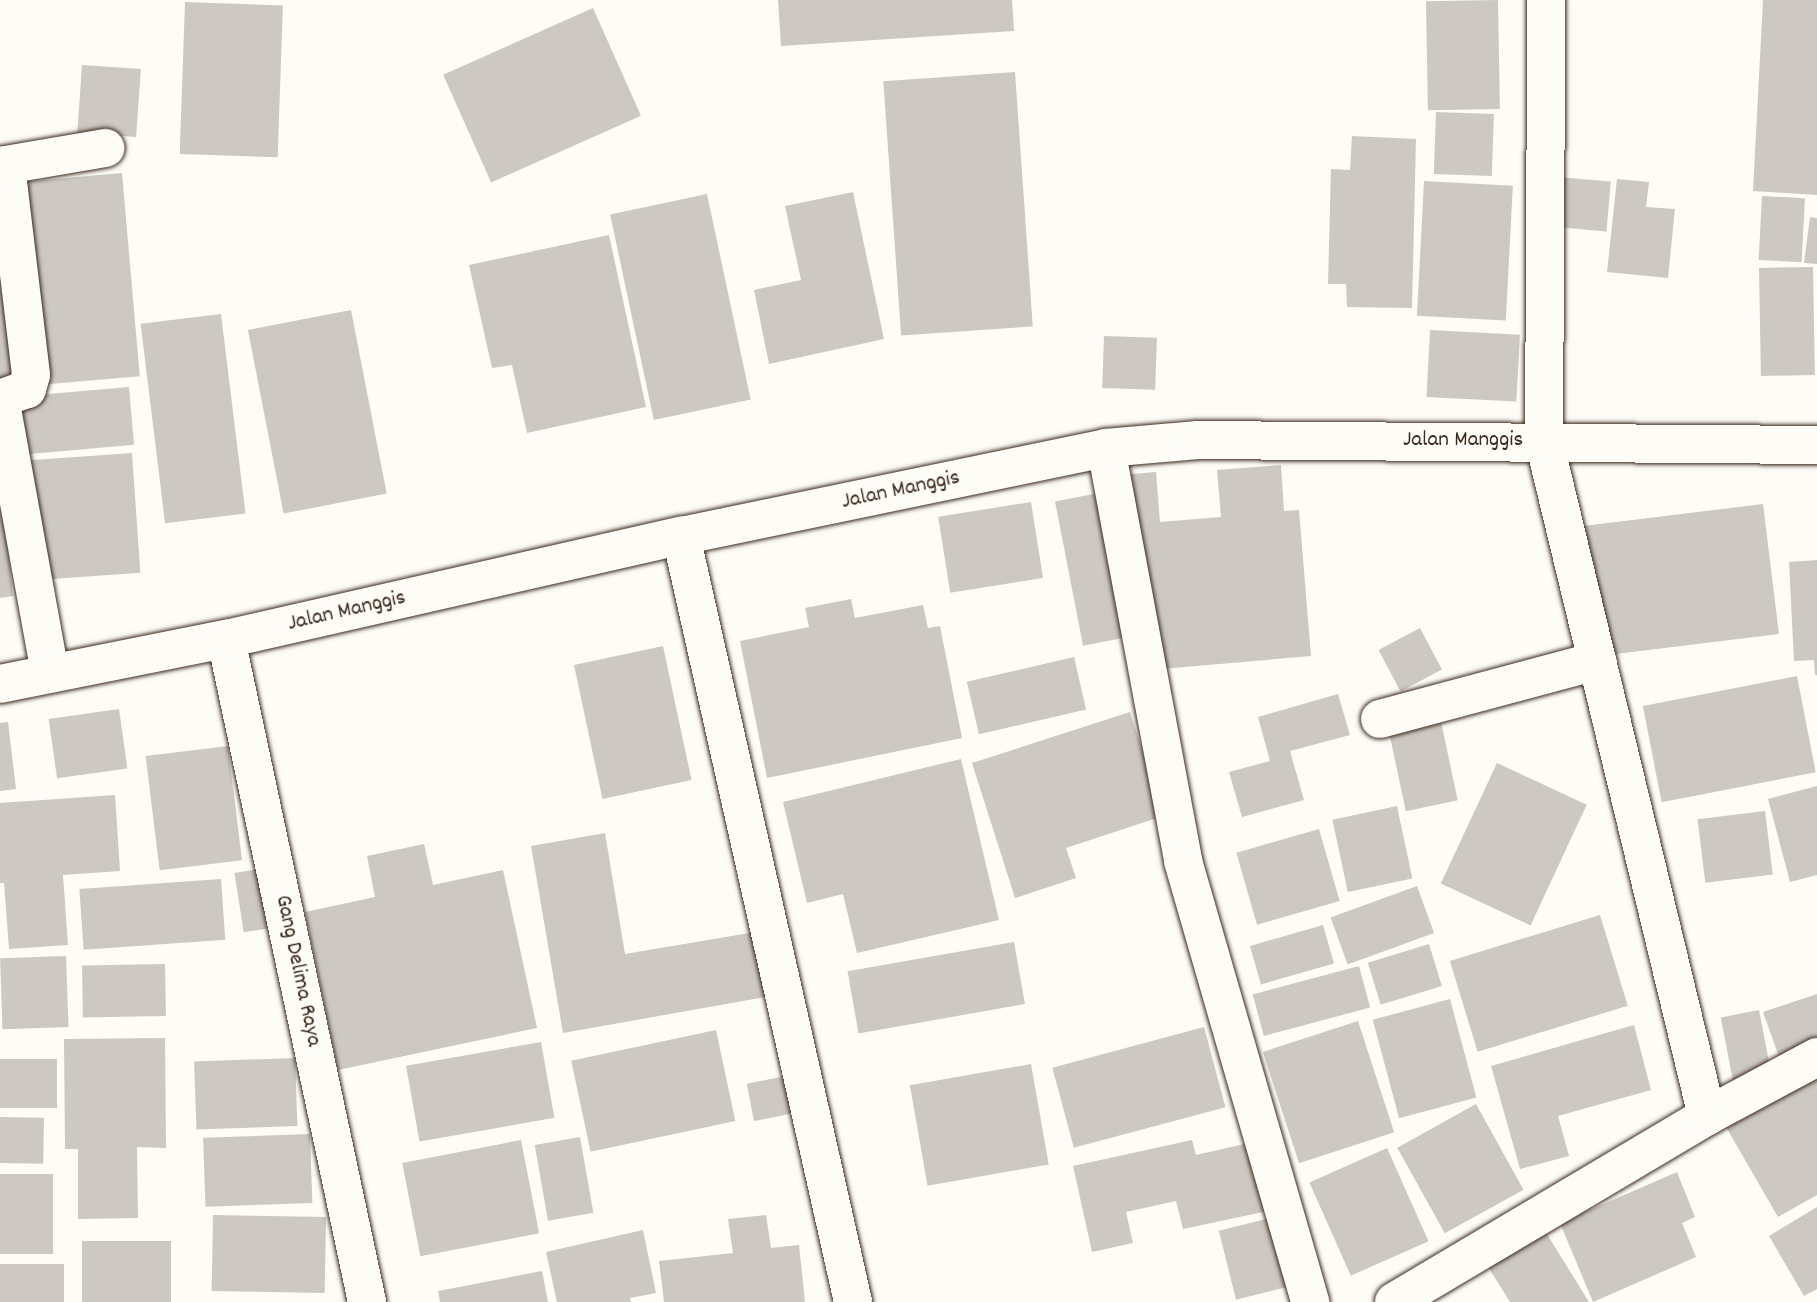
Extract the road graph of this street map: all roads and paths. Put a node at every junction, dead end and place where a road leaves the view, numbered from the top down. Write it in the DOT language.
graph roads {
  1 [pos="1546,0"];
  2 [pos="104,148"];
  3 [pos="3,165"];
  4 [pos="1544,442"];
  5 [pos="1817,445"];
  6 [pos="1106,448"];
  7 [pos="681,536"];
  8 [pos="226,639"];
  9 [pos="1597,661"];
  10 [pos="50,674"];
  11 [pos="0,684"];
  12 [pos="1380,719"];
  13 [pos="1817,1057"];
  14 [pos="1707,1116"];
  15 [pos="367,1302"];
  16 [pos="853,1302"];
  17 [pos="1310,1302"];
  18 [pos="1394,1302"];
  1 -- 4 [label="street"];
  2 -- 3 [label="street"];
  3 -- 10 [label="street"];
  4 -- 5 [label="street, Jalan Manggis"];
  4 -- 6 [label="street, Jalan Manggis"];
  4 -- 9 [label="street"];
  6 -- 7 [label="street, Jalan Manggis"];
  6 -- 17 [label="street"];
  7 -- 8 [label="street, Jalan Manggis"];
  7 -- 16 [label="street"];
  8 -- 10 [label="street, Jalan Manggis"];
  8 -- 15 [label="street, Gang Delima Raya"];
  9 -- 12 [label="street"];
  9 -- 14 [label="street"];
  10 -- 11 [label="street, Jalan Manggis"];
  13 -- 14 [label="street"];
  14 -- 18 [label="street"];
}
